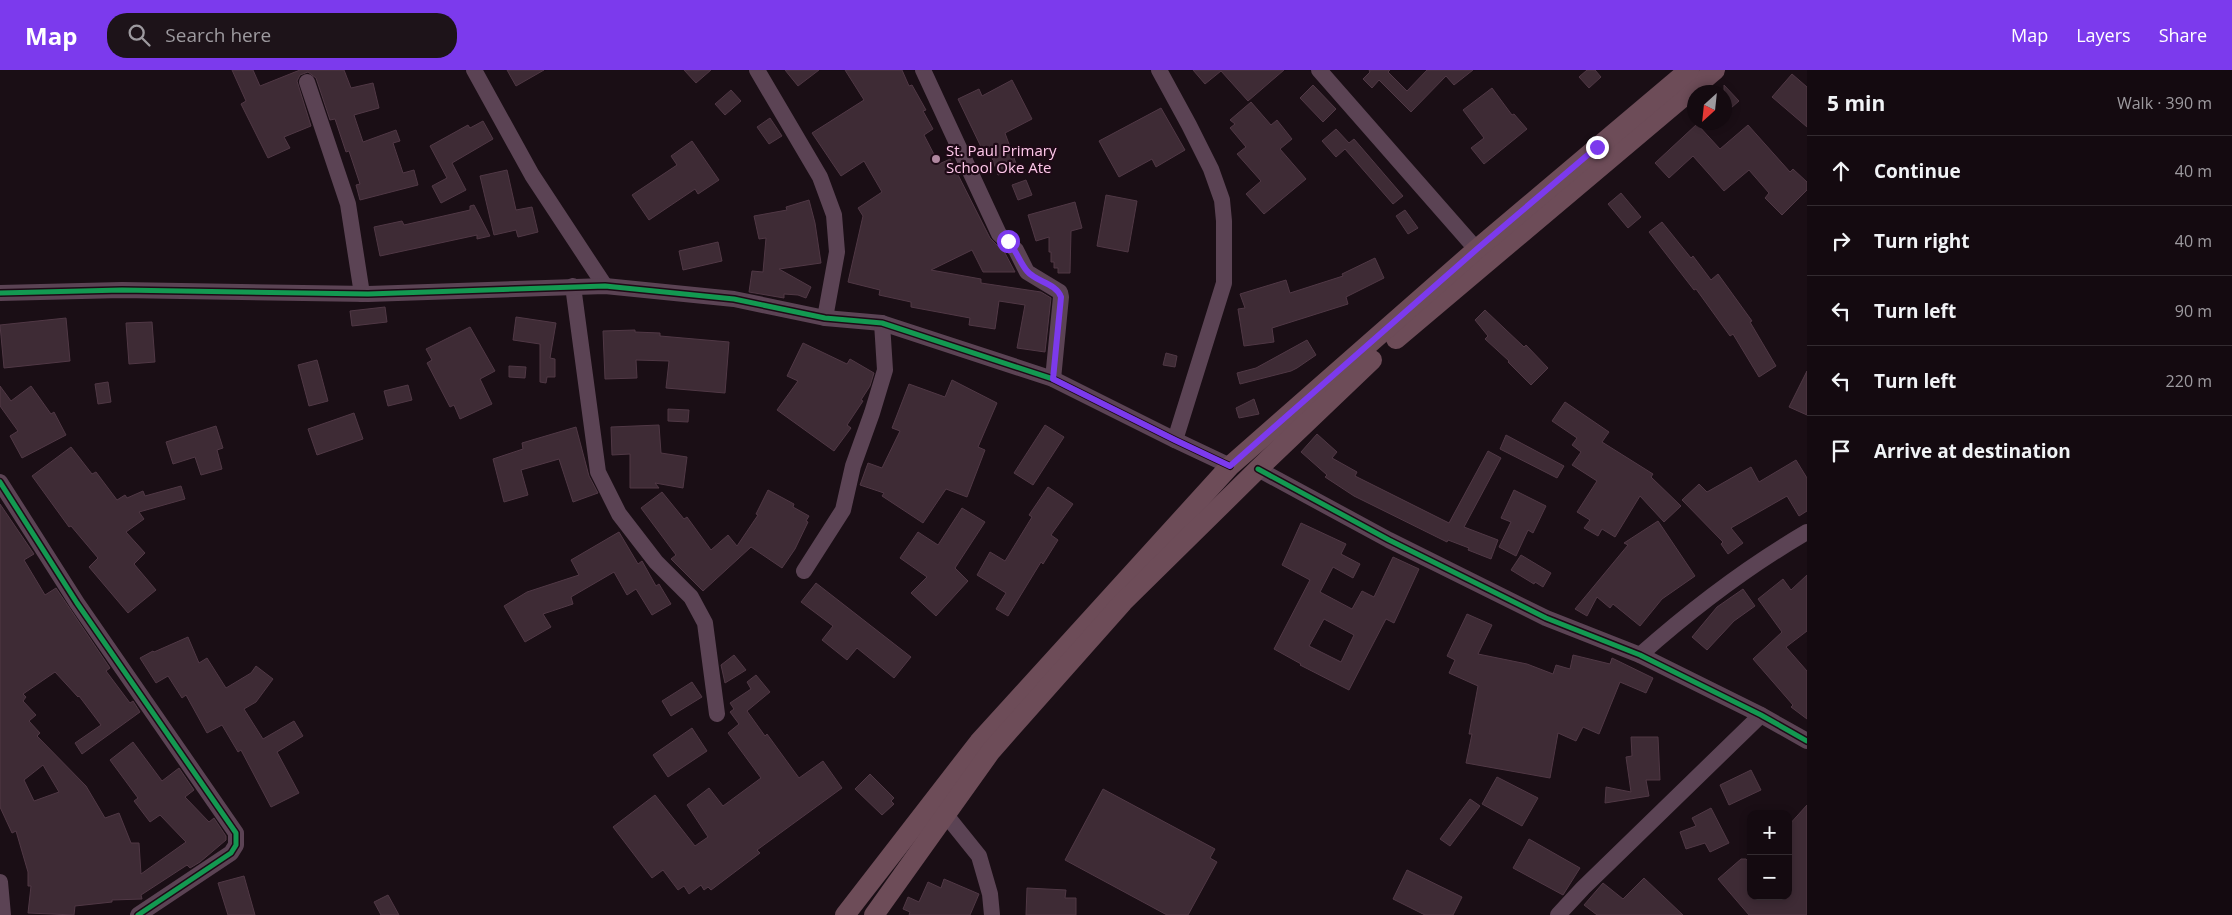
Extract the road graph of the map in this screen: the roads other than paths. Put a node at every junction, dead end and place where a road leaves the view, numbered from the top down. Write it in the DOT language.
graph roads {
  1 [pos="474,70"];
  2 [pos="758,70"];
  3 [pos="923,70"];
  4 [pos="1159,70"];
  5 [pos="1319,70"];
  6 [pos="1689,70"];
  7 [pos="1714,70"];
  8 [pos="308,82"];
  9 [pos="1482,255"];
  10 [pos="573,286"];
  11 [pos="606,286"];
  12 [pos="0,293"];
  13 [pos="362,294"];
  14 [pos="825,318"];
  15 [pos="882,323"];
  16 [pos="1053,379"];
  17 [pos="1175,440"];
  18 [pos="1230,466"];
  19 [pos="1258,469"];
  20 [pos="0,482"];
  21 [pos="1807,532"];
  22 [pos="804,571"];
  23 [pos="1640,655"];
  24 [pos="717,714"];
  25 [pos="1761,715"];
  26 [pos="1807,741"];
  27 [pos="946,815"];
  28 [pos="0,882"];
  29 [pos="3,915"];
  30 [pos="138,915"];
  31 [pos="845,915"];
  32 [pos="874,915"];
  33 [pos="992,915"];
  34 [pos="1558,915"];
  1 -- 11 [label="street"];
  2 -- 14 [label="street"];
  3 -- 16 [label="street"];
  4 -- 17 [label="street"];
  5 -- 9 [label="street"];
  6 -- 9 [label="main road"];
  7 -- 9 [label="main road"];
  8 -- 13 [label="street"];
  9 -- 18 [label="main road"];
  9 -- 19 [label="main road"];
  10 -- 11 [label="street"];
  10 -- 13 [label="street"];
  10 -- 24 [label="street"];
  11 -- 14 [label="street"];
  12 -- 13 [label="street"];
  14 -- 15 [label="street"];
  15 -- 16 [label="street"];
  15 -- 22 [label="street"];
  16 -- 17 [label="street"];
  17 -- 18 [label="street"];
  18 -- 31 [label="main road"];
  19 -- 23 [label="street"];
  19 -- 27 [label="main road"];
  20 -- 30 [label="street"];
  21 -- 23 [label="street"];
  23 -- 25 [label="street"];
  25 -- 26 [label="street"];
  25 -- 34 [label="street"];
  27 -- 32 [label="main road"];
  27 -- 33 [label="street"];
  28 -- 29 [label="street"];
}
